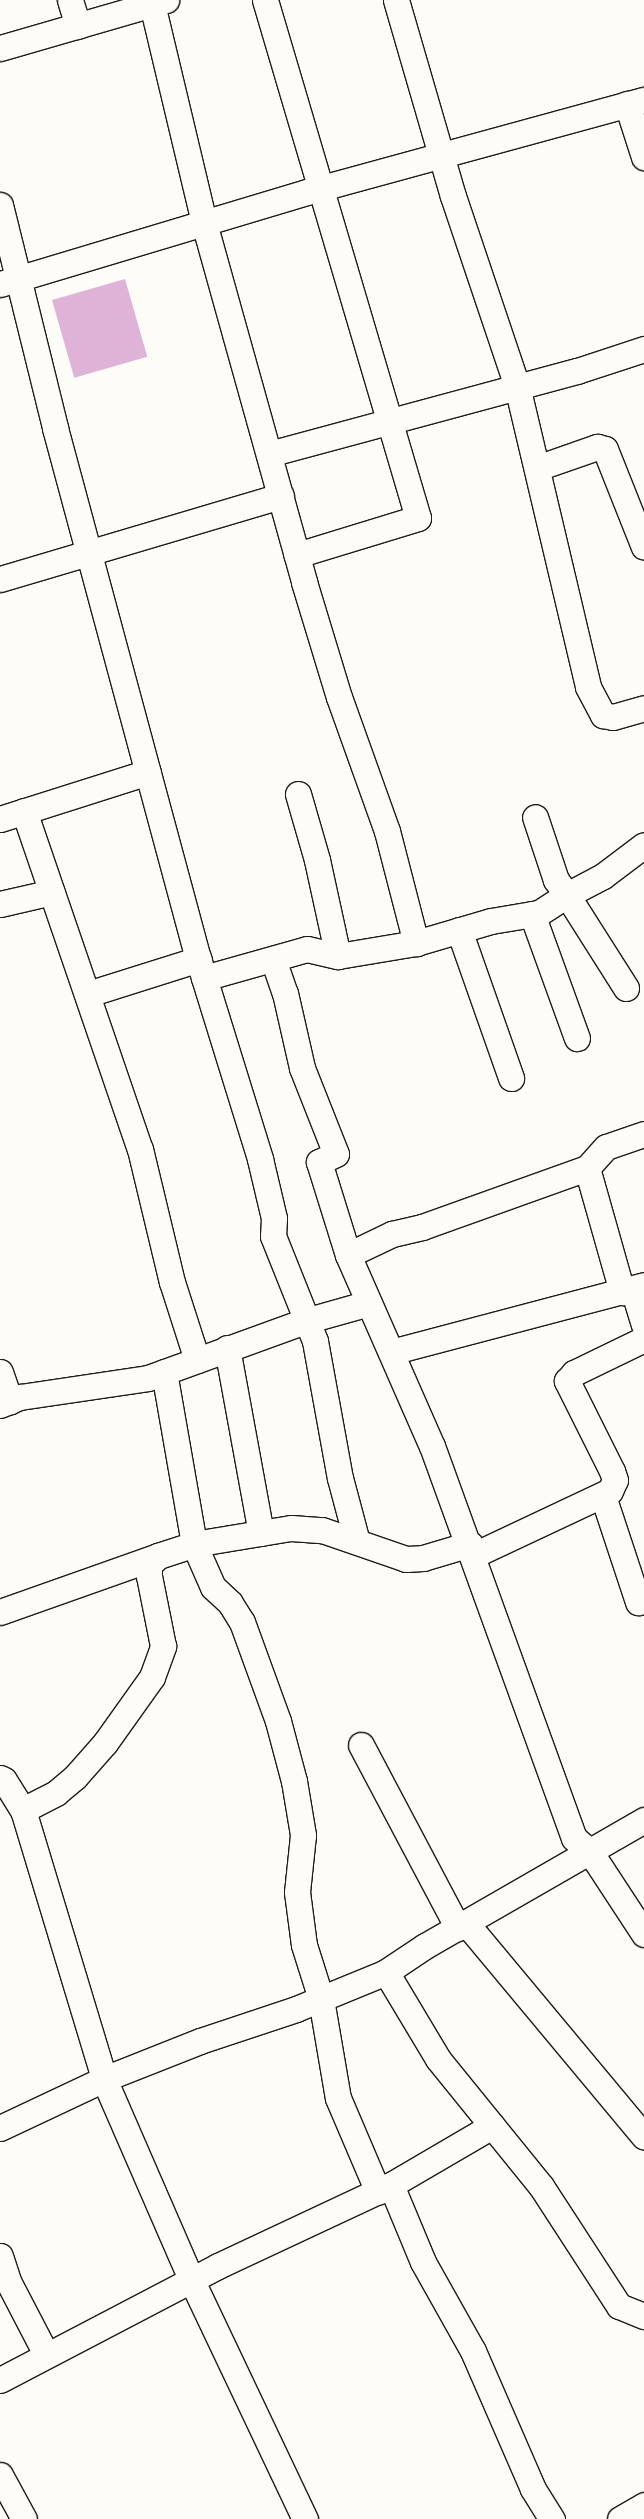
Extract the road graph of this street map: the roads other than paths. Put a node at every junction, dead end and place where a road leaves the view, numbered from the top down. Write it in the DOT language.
graph roads {
  1 [pos="70,0"];
  2 [pos="265,0"];
  3 [pos="396,0"];
  4 [pos="159,2"];
  5 [pos="78,26"];
  6 [pos="0,48"];
  7 [pos="636,102"];
  8 [pos="441,155"];
  9 [pos="644,157"];
  10 [pos="321,188"];
  11 [pos="0,205"];
  12 [pos="204,223"];
  13 [pos="9,281"];
  14 [pos="644,349"];
  15 [pos="517,386"];
  16 [pos="389,420"];
  17 [pos="270,454"];
  18 [pos="537,468"];
  19 [pos="281,496"];
  20 [pos="644,547"];
  21 [pos="88,551"];
  22 [pos="297,554"];
  23 [pos="0,579"];
  24 [pos="644,708"];
  25 [pos="148,772"];
  26 [pos="298,794"];
  27 [pos="24,811"];
  28 [pos="535,817"];
  29 [pos="0,819"];
  30 [pos="644,845"];
  31 [pos="52,892"];
  32 [pos="567,895"];
  33 [pos="0,904"];
  34 [pos="532,914"];
  35 [pos="459,930"];
  36 [pos="416,943"];
  37 [pos="338,956"];
  38 [pos="273,959"];
  39 [pos="202,969"];
  40 [pos="626,988"];
  41 [pos="88,994"];
  42 [pos="576,1038"];
  43 [pos="511,1078"];
  44 [pos="644,1134"];
  45 [pos="587,1168"];
  46 [pos="348,1255"];
  47 [pos="633,1289"];
  48 [pos="369,1303"];
  49 [pos="305,1321"];
  50 [pos="644,1324"];
  51 [pos="644,1339"];
  52 [pos="227,1348"];
  53 [pos="391,1352"];
  54 [pos="197,1360"];
  55 [pos="0,1372"];
  56 [pos="164,1372"];
  57 [pos="5,1403"];
  58 [pos="604,1496"];
  59 [pos="261,1533"];
  60 [pos="357,1542"];
  61 [pos="194,1544"];
  62 [pos="472,1550"];
  63 [pos="158,1556"];
  64 [pos="638,1602"];
  65 [pos="0,1612"];
  66 [pos="361,1745"];
  67 [pos="0,1778"];
  68 [pos="23,1810"];
  69 [pos="644,1820"];
  70 [pos="592,1852"];
  71 [pos="462,1926"];
  72 [pos="644,1934"];
  73 [pos="386,1972"];
  74 [pos="321,1999"];
  75 [pos="104,2079"];
  76 [pos="492,2126"];
  77 [pos="0,2128"];
  78 [pos="644,2137"];
  79 [pos="385,2188"];
  80 [pos="0,2256"];
  81 [pos="191,2279"];
  82 [pos="644,2316"];
  83 [pos="46,2354"];
  84 [pos="0,2380"];
  85 [pos="0,2475"];
  86 [pos="644,2505"];
  87 [pos="24,2519"];
  88 [pos="305,2519"];
  89 [pos="552,2519"];
  90 [pos="620,2519"];
  1 -- 5 [label="street"];
  2 -- 10 [label="street"];
  3 -- 8 [label="street"];
  4 -- 5 [label="street"];
  4 -- 12 [label="street"];
  5 -- 6 [label="street"];
  7 -- 8 [label="street"];
  7 -- 9 [label="street"];
  8 -- 10 [label="street"];
  8 -- 15 [label="street"];
  10 -- 12 [label="street"];
  10 -- 16 [label="street"];
  11 -- 13 [label="street"];
  12 -- 13 [label="street"];
  12 -- 17 [label="street"];
  13 -- 21 [label="street"];
  14 -- 15 [label="street"];
  15 -- 16 [label="street"];
  15 -- 18 [label="street"];
  16 -- 17 [label="street"];
  16 -- 22 [label="street"];
  17 -- 19 [label="street"];
  18 -- 20 [label="street"];
  18 -- 24 [label="street"];
  19 -- 21 [label="street"];
  19 -- 22 [label="street"];
  21 -- 23 [label="street"];
  21 -- 25 [label="street"];
  22 -- 36 [label="street"];
  25 -- 27 [label="street"];
  25 -- 39 [label="street"];
  26 -- 37 [label="street"];
  27 -- 29 [label="street"];
  27 -- 31 [label="street"];
  28 -- 32 [label="street"];
  30 -- 32 [label="street"];
  31 -- 33 [label="street"];
  31 -- 41 [label="street"];
  32 -- 34 [label="street"];
  32 -- 40 [label="street"];
  34 -- 35 [label="street"];
  34 -- 42 [label="street"];
  35 -- 36 [label="street"];
  35 -- 43 [label="street"];
  36 -- 37 [label="street"];
  37 -- 38 [label="street"];
  38 -- 39 [label="street"];
  38 -- 46 [label="street"];
  39 -- 41 [label="street"];
  39 -- 49 [label="street"];
  41 -- 54 [label="street"];
  44 -- 45 [label="street"];
  45 -- 46 [label="street"];
  45 -- 47 [label="street"];
  46 -- 48 [label="street"];
  47 -- 50 [label="street"];
  47 -- 53 [label="street"];
  48 -- 49 [label="street"];
  48 -- 53 [label="street"];
  49 -- 52 [label="street"];
  49 -- 60 [label="street"];
  51 -- 58 [label="street"];
  52 -- 54 [label="street"];
  52 -- 59 [label="street"];
  53 -- 62 [label="street"];
  54 -- 56 [label="street"];
  55 -- 57 [label="street"];
  56 -- 57 [label="street"];
  56 -- 61 [label="street"];
  58 -- 62 [label="street"];
  58 -- 64 [label="street"];
  59 -- 60 [label="street"];
  59 -- 61 [label="street"];
  60 -- 62 [label="street"];
  61 -- 63 [label="street"];
  61 -- 74 [label="street"];
  62 -- 70 [label="street"];
  63 -- 65 [label="street"];
  63 -- 68 [label="street"];
  66 -- 71 [label="street"];
  67 -- 68 [label="street"];
  68 -- 75 [label="street"];
  69 -- 70 [label="street"];
  70 -- 71 [label="street"];
  70 -- 72 [label="street"];
  71 -- 73 [label="street"];
  71 -- 78 [label="street"];
  73 -- 74 [label="street"];
  73 -- 76 [label="street"];
  74 -- 75 [label="street"];
  74 -- 79 [label="street"];
  75 -- 77 [label="street"];
  75 -- 81 [label="street"];
  76 -- 79 [label="street"];
  76 -- 82 [label="street"];
  79 -- 81 [label="street"];
  79 -- 89 [label="street"];
  80 -- 83 [label="street"];
  81 -- 83 [label="street"];
  81 -- 88 [label="street"];
  83 -- 84 [label="street"];
  85 -- 87 [label="street"];
  86 -- 90 [label="street"];
}
